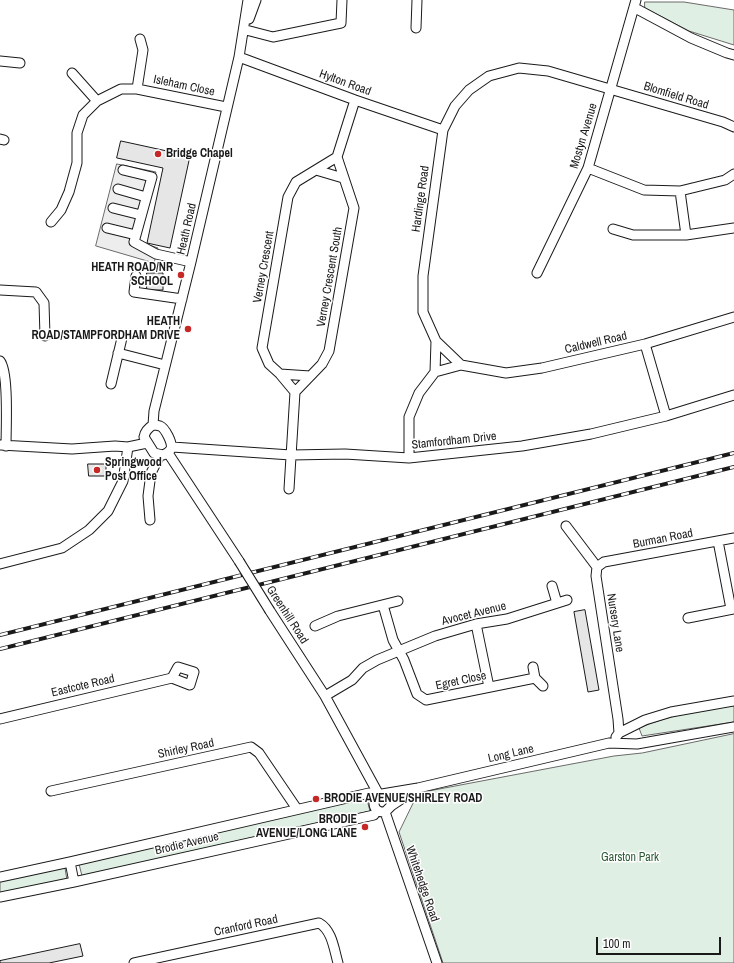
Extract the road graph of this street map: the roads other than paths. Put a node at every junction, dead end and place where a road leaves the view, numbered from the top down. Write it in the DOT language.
graph roads {
  1 [pos="248,0"];
  2 [pos="256,0"];
  3 [pos="342,0"];
  4 [pos="418,0"];
  5 [pos="635,4"];
  6 [pos="416,28"];
  7 [pos="244,33"];
  8 [pos="140,39"];
  9 [pos="734,55"];
  10 [pos="239,57"];
  11 [pos="0,61"];
  12 [pos="20,63"];
  13 [pos="72,73"];
  14 [pos="137,89"];
  15 [pos="610,89"];
  16 [pos="356,100"];
  17 [pos="97,101"];
  18 [pos="226,107"];
  19 [pos="734,127"];
  20 [pos="443,130"];
  21 [pos="336,157"];
  22 [pos="588,168"];
  23 [pos="123,170"];
  24 [pos="316,170"];
  25 [pos="734,174"];
  26 [pos="343,178"];
  27 [pos="118,189"];
  28 [pos="680,191"];
  29 [pos="146,197"];
  30 [pos="113,208"];
  31 [pos="141,215"];
  32 [pos="51,222"];
  33 [pos="107,228"];
  34 [pos="734,228"];
  35 [pos="613,229"];
  36 [pos="686,234"];
  37 [pos="136,235"];
  38 [pos="191,262"];
  39 [pos="537,273"];
  40 [pos="136,276"];
  41 [pos="0,290"];
  42 [pos="182,300"];
  43 [pos="734,317"];
  44 [pos="45,336"];
  45 [pos="122,338"];
  46 [pos="436,341"];
  47 [pos="645,344"];
  48 [pos="118,353"];
  49 [pos="0,361"];
  50 [pos="166,365"];
  51 [pos="461,365"];
  52 [pos="435,372"];
  53 [pos="280,374"];
  54 [pos="310,376"];
  55 [pos="111,384"];
  56 [pos="3,388"];
  57 [pos="294,392"];
  58 [pos="734,395"];
  59 [pos="666,416"];
  60 [pos="153,425"];
  61 [pos="147,443"];
  62 [pos="3,446"];
  63 [pos="128,447"];
  64 [pos="166,452"];
  65 [pos="291,455"];
  66 [pos="409,458"];
  67 [pos="288,489"];
  68 [pos="150,520"];
  69 [pos="566,526"];
  70 [pos="734,538"];
  71 [pos="718,541"];
  72 [pos="0,564"];
  73 [pos="597,567"];
  74 [pos="552,586"];
  75 [pos="567,600"];
  76 [pos="398,602"];
  77 [pos="557,603"];
  78 [pos="383,605"];
  79 [pos="732,609"];
  80 [pos="688,618"];
  81 [pos="476,624"];
  82 [pos="315,626"];
  83 [pos="399,651"];
  84 [pos="533,667"];
  85 [pos="172,678"];
  86 [pos="535,678"];
  87 [pos="543,686"];
  88 [pos="489,687"];
  89 [pos="325,696"];
  90 [pos="734,701"];
  91 [pos="0,718"];
  92 [pos="734,727"];
  93 [pos="619,733"];
  94 [pos="608,743"];
  95 [pos="418,788"];
  96 [pos="51,791"];
  97 [pos="380,795"];
  98 [pos="297,809"];
  99 [pos="384,810"];
  100 [pos="70,862"];
  101 [pos="0,877"];
  102 [pos="74,882"];
  103 [pos="0,897"];
  104 [pos="134,963"];
  105 [pos="338,963"];
  106 [pos="437,963"];
  1 -- 7 [label="street, Heath Road"];
  2 -- 7 [label="street, Heath Road"];
  3 -- 7 [label="street"];
  4 -- 6 [label="street"];
  5 -- 9 [label="street"];
  5 -- 15 [label="street, Mostyn Avenue"];
  7 -- 10 [label="street, Heath Road"];
  8 -- 14 [label="street, Isleham Close"];
  10 -- 16 [label="street, Hylton Road"];
  10 -- 18 [label="street, Heath Road"];
  11 -- 12 [label="street"];
  13 -- 17 [label="street"];
  14 -- 17 [label="street, Isleham Close"];
  14 -- 18 [label="street, Isleham Close"];
  15 -- 19 [label="street, Blomfield Road"];
  15 -- 20 [label="street, Hardinge Road"];
  15 -- 22 [label="street, Mostyn Avenue"];
  16 -- 20 [label="street, Hylton Road"];
  16 -- 21 [label="street"];
  17 -- 32 [label="street, Isleham Close"];
  18 -- 38 [label="street, Heath Road"];
  20 -- 46 [label="street, Hardinge Road"];
  21 -- 24 [label="street, Verney Crescent"];
  21 -- 26 [label="street, Verney Crescent South"];
  22 -- 28 [label="street"];
  22 -- 39 [label="street, Mostyn Avenue"];
  23 -- 29 [label="street"];
  24 -- 26 [label="street"];
  24 -- 53 [label="street, Verney Crescent"];
  25 -- 28 [label="street"];
  26 -- 54 [label="street, Verney Crescent South"];
  27 -- 29 [label="street"];
  28 -- 36 [label="street"];
  29 -- 31 [label="street"];
  30 -- 31 [label="street"];
  31 -- 37 [label="street"];
  33 -- 37 [label="street"];
  34 -- 36 [label="street"];
  35 -- 36 [label="street"];
  37 -- 38 [label="street"];
  38 -- 42 [label="street, Heath Road"];
  40 -- 42 [label="street"];
  41 -- 44 [label="street"];
  42 -- 50 [label="street, Heath Road"];
  43 -- 47 [label="street, Caldwell Road"];
  45 -- 48 [label="street"];
  46 -- 51 [label="street"];
  46 -- 52 [label="street, Hardinge Road"];
  47 -- 51 [label="street, Caldwell Road"];
  47 -- 59 [label="street"];
  48 -- 50 [label="street"];
  48 -- 55 [label="street"];
  49 -- 56 [label="street"];
  50 -- 60 [label="street, Heath Road"];
  51 -- 52 [label="street, Caldwell Road"];
  52 -- 66 [label="street"];
  53 -- 54 [label="street"];
  53 -- 57 [label="street, Verney Crescent"];
  54 -- 57 [label="street, Verney Crescent South"];
  56 -- 62 [label="street"];
  57 -- 65 [label="street"];
  58 -- 59 [label="street, Stamfordham Drive"];
  59 -- 66 [label="street, Stamfordham Drive"];
  60 -- 61 [label="street"];
  60 -- 64 [label="street"];
  61 -- 63 [label="street"];
  61 -- 64 [label="street"];
  62 -- 63 [label="street"];
  63 -- 72 [label="street"];
  64 -- 65 [label="street, Stamfordham Drive"];
  64 -- 68 [label="street"];
  64 -- 89 [label="street, Greenhill Road, bridge"];
  65 -- 66 [label="street, Stamfordham Drive"];
  65 -- 67 [label="street"];
  69 -- 73 [label="street"];
  70 -- 71 [label="street, Burman Road"];
  71 -- 73 [label="street, Burman Road"];
  71 -- 79 [label="street"];
  73 -- 93 [label="street, Nursery Lane"];
  74 -- 77 [label="street"];
  75 -- 77 [label="street, Avocet Avenue"];
  76 -- 78 [label="street"];
  77 -- 81 [label="street, Avocet Avenue"];
  78 -- 82 [label="street"];
  78 -- 83 [label="street"];
  79 -- 80 [label="street"];
  81 -- 83 [label="street, Avocet Avenue"];
  81 -- 88 [label="street"];
  83 -- 88 [label="street, Egret Close"];
  83 -- 89 [label="street, Avocet Avenue"];
  84 -- 86 [label="street"];
  85 -- 91 [label="street, Eastcote Road"];
  86 -- 87 [label="street"];
  86 -- 88 [label="street, Egret Close"];
  89 -- 97 [label="street, Greenhill Road"];
  90 -- 93 [label="street, Long Lane"];
  92 -- 94 [label="street, Long Lane"];
  93 -- 94 [label="street, Long Lane"];
  94 -- 95 [label="street, Long Lane"];
  95 -- 97 [label="street, Long Lane"];
  95 -- 99 [label="street, Long Lane"];
  96 -- 98 [label="street, Shirley Road"];
  97 -- 98 [label="street, Brodie Avenue"];
  97 -- 99 [label="street"];
  97 -- 99 [label="street, Greenhill Road"];
  98 -- 100 [label="street, Brodie Avenue"];
  99 -- 102 [label="street, Brodie Avenue"];
  99 -- 106 [label="street, Whitehedge Road"];
  100 -- 101 [label="street, Brodie Avenue"];
  100 -- 102 [label="street"];
  102 -- 103 [label="street, Brodie Avenue"];
  104 -- 105 [label="street, Cranford Road"];
}
